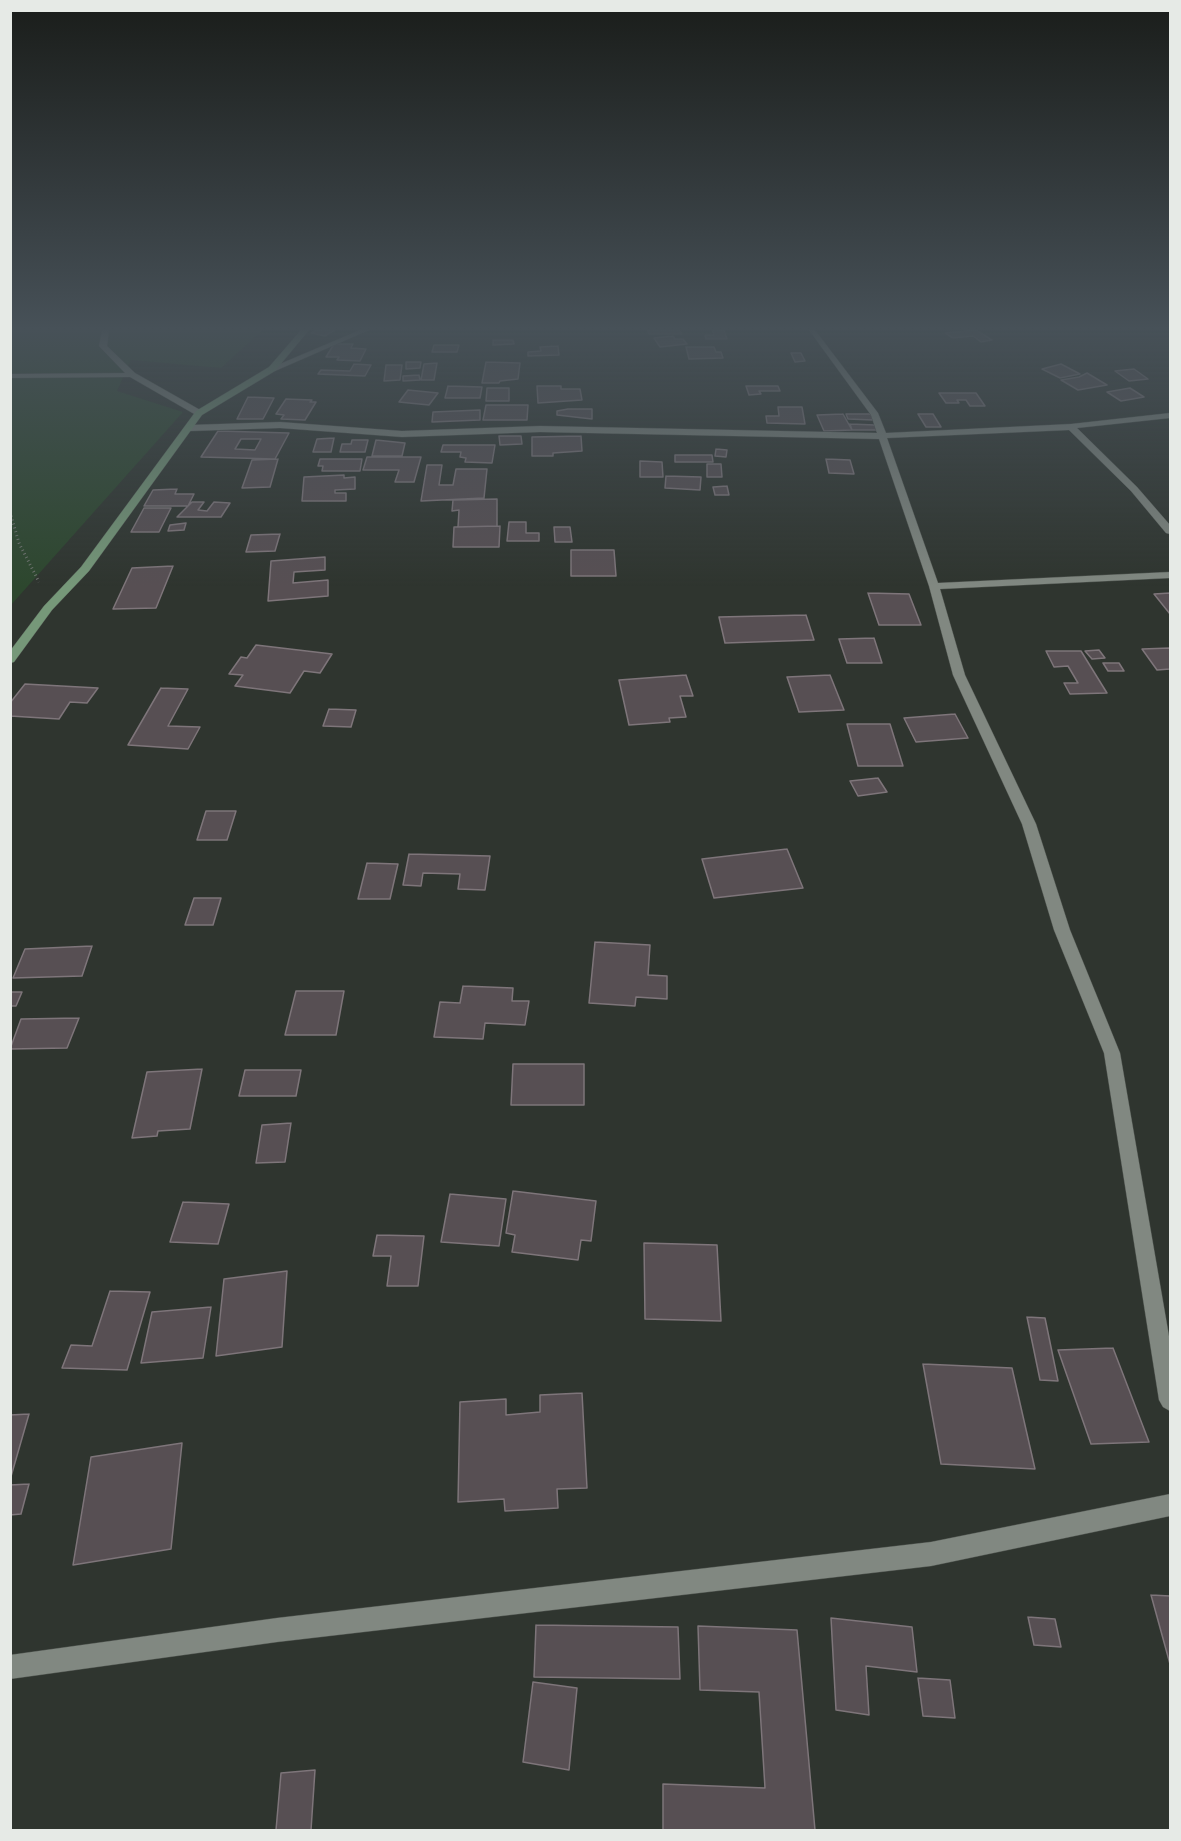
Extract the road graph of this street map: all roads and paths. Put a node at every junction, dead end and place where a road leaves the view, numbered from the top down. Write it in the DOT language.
graph roads {
  1 [pos="197,416"];
  2 [pos="875,416"];
  3 [pos="1161,416"];
  4 [pos="1071,427"];
  5 [pos="190,428"];
  6 [pos="880,436"];
  7 [pos="10,512"];
  8 [pos="1170,531"];
  9 [pos="1170,575"];
  10 [pos="934,586"];
  11 [pos="48,608"];
  12 [pos="10,660"];
  13 [pos="1170,1400"];
  14 [pos="1170,1505"];
  15 [pos="10,1667"];
  1 -- 5 [label="street"];
  2 -- 6 [label="street"];
  3 -- 4 [label="street"];
  4 -- 6 [label="street"];
  4 -- 8 [label="street"];
  5 -- 6 [label="street"];
  5 -- 11 [label="street"];
  6 -- 10 [label="street"];
  7 -- 11 [label="path"];
  9 -- 10 [label="street"];
  10 -- 13 [label="street"];
  11 -- 12 [label="street"];
  14 -- 15 [label="street"];
}
